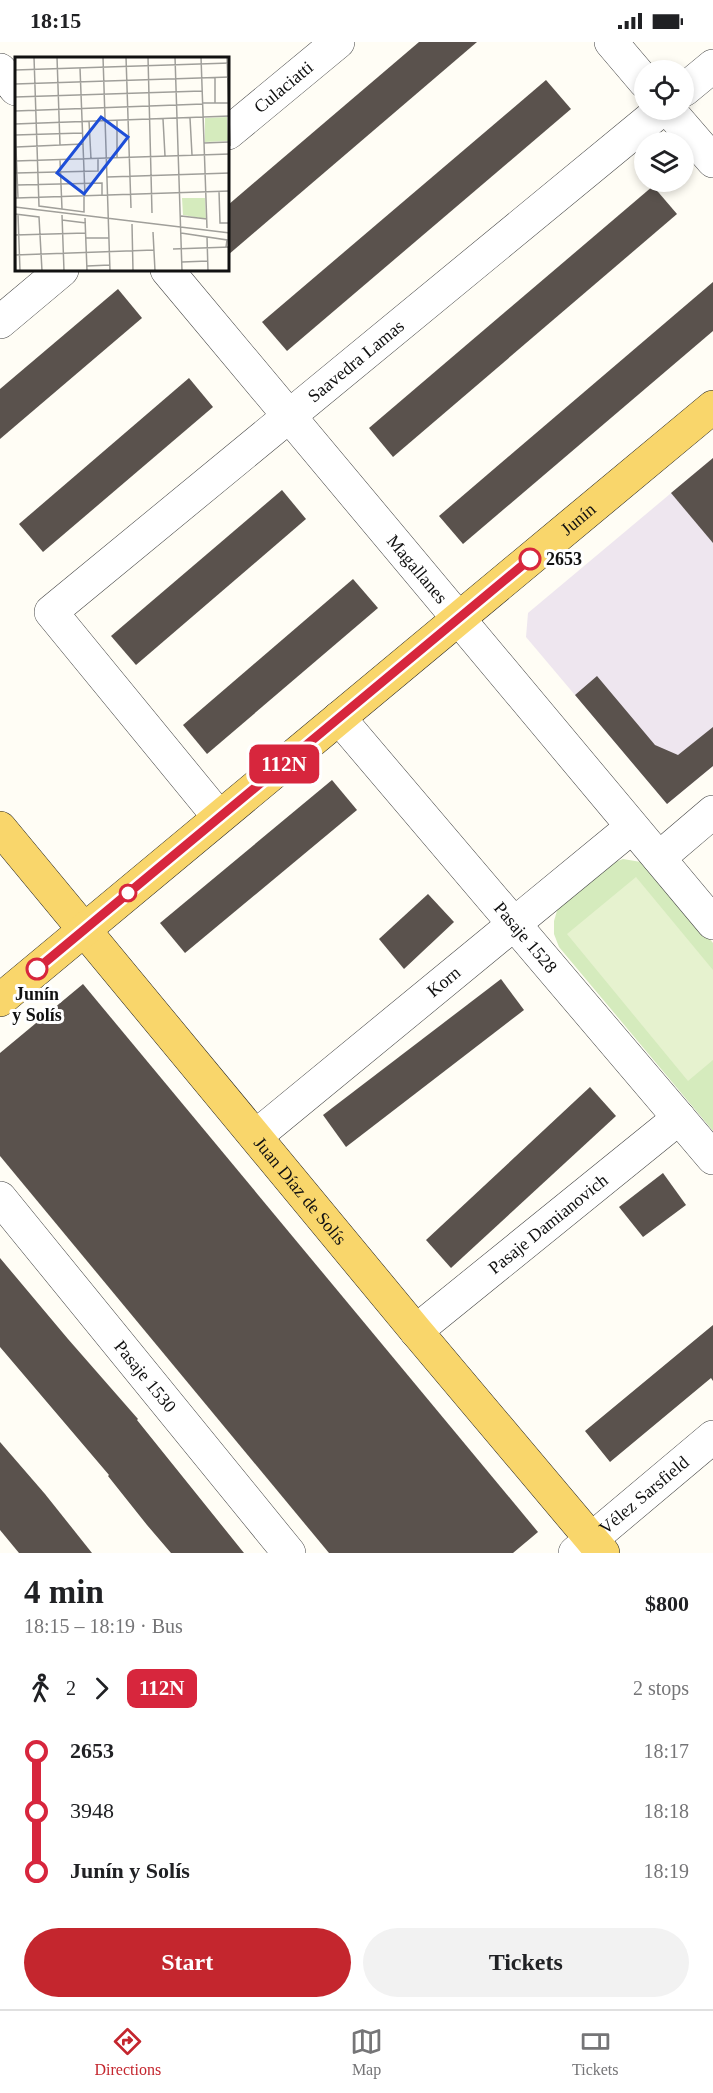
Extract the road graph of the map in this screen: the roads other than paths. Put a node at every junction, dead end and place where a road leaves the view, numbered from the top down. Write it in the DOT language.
graph roads {
  1 [pos="338,42"];
  2 [pos="611,42"];
  3 [pos="713,66"];
  4 [pos="634,69"];
  5 [pos="0,70"];
  6 [pos="694,82"];
  7 [pos="15,88"];
  8 [pos="649,120"];
  9 [pos="678,120"];
  10 [pos="230,131"];
  11 [pos="713,161"];
  12 [pos="60,272"];
  13 [pos="169,272"];
  14 [pos="0,322"];
  15 [pos="713,407"];
  16 [pos="289,416"];
  17 [pos="459,619"];
  18 [pos="339,718"];
  19 [pos="713,812"];
  20 [pos="219,817"];
  21 [pos="632,826"];
  22 [pos="0,828"];
  23 [pos="659,858"];
  24 [pos="713,923"];
  25 [pos="514,924"];
  26 [pos="84,929"];
  27 [pos="0,1000"];
  28 [pos="679,1118"];
  29 [pos="256,1136"];
  30 [pos="713,1158"];
  31 [pos="0,1198"];
  32 [pos="416,1331"];
  33 [pos="713,1437"];
  34 [pos="590,1548"];
  35 [pos="289,1553"];
  1 -- 10 [label="street, Culaciatti"];
  2 -- 4 [label="street"];
  3 -- 6 [label="street"];
  5 -- 7 [label="street"];
  8 -- 16 [label="street, Saavedra Lamas"];
  9 -- 11 [label="street"];
  12 -- 14 [label="street"];
  13 -- 16 [label="street, Magallanes"];
  15 -- 17 [label="main road, Junín"];
  16 -- 17 [label="street, Magallanes"];
  16 -- 20 [label="street, Saavedra Lamas"];
  17 -- 18 [label="main road, Junín"];
  17 -- 21 [label="street, Magallanes"];
  18 -- 20 [label="main road, Junín"];
  18 -- 25 [label="street, Pasaje 1528"];
  19 -- 23 [label="street"];
  20 -- 26 [label="main road, Junín"];
  21 -- 23 [label="street, Magallanes"];
  21 -- 25 [label="street, Korn"];
  22 -- 26 [label="main road, Juan Díaz de Solís"];
  23 -- 24 [label="street, Magallanes"];
  25 -- 28 [label="street, Pasaje 1528"];
  25 -- 29 [label="street, Korn"];
  26 -- 27 [label="main road, Junín"];
  26 -- 29 [label="main road, Juan Díaz de Solís"];
  28 -- 30 [label="street, Pasaje 1528"];
  28 -- 32 [label="street, Pasaje Damianovich"];
  29 -- 32 [label="main road, Juan Díaz de Solís"];
  31 -- 35 [label="street, Pasaje 1530"];
  32 -- 34 [label="main road, Juan Díaz de Solís"];
  33 -- 34 [label="street, Vélez Sarsfield"];
}
